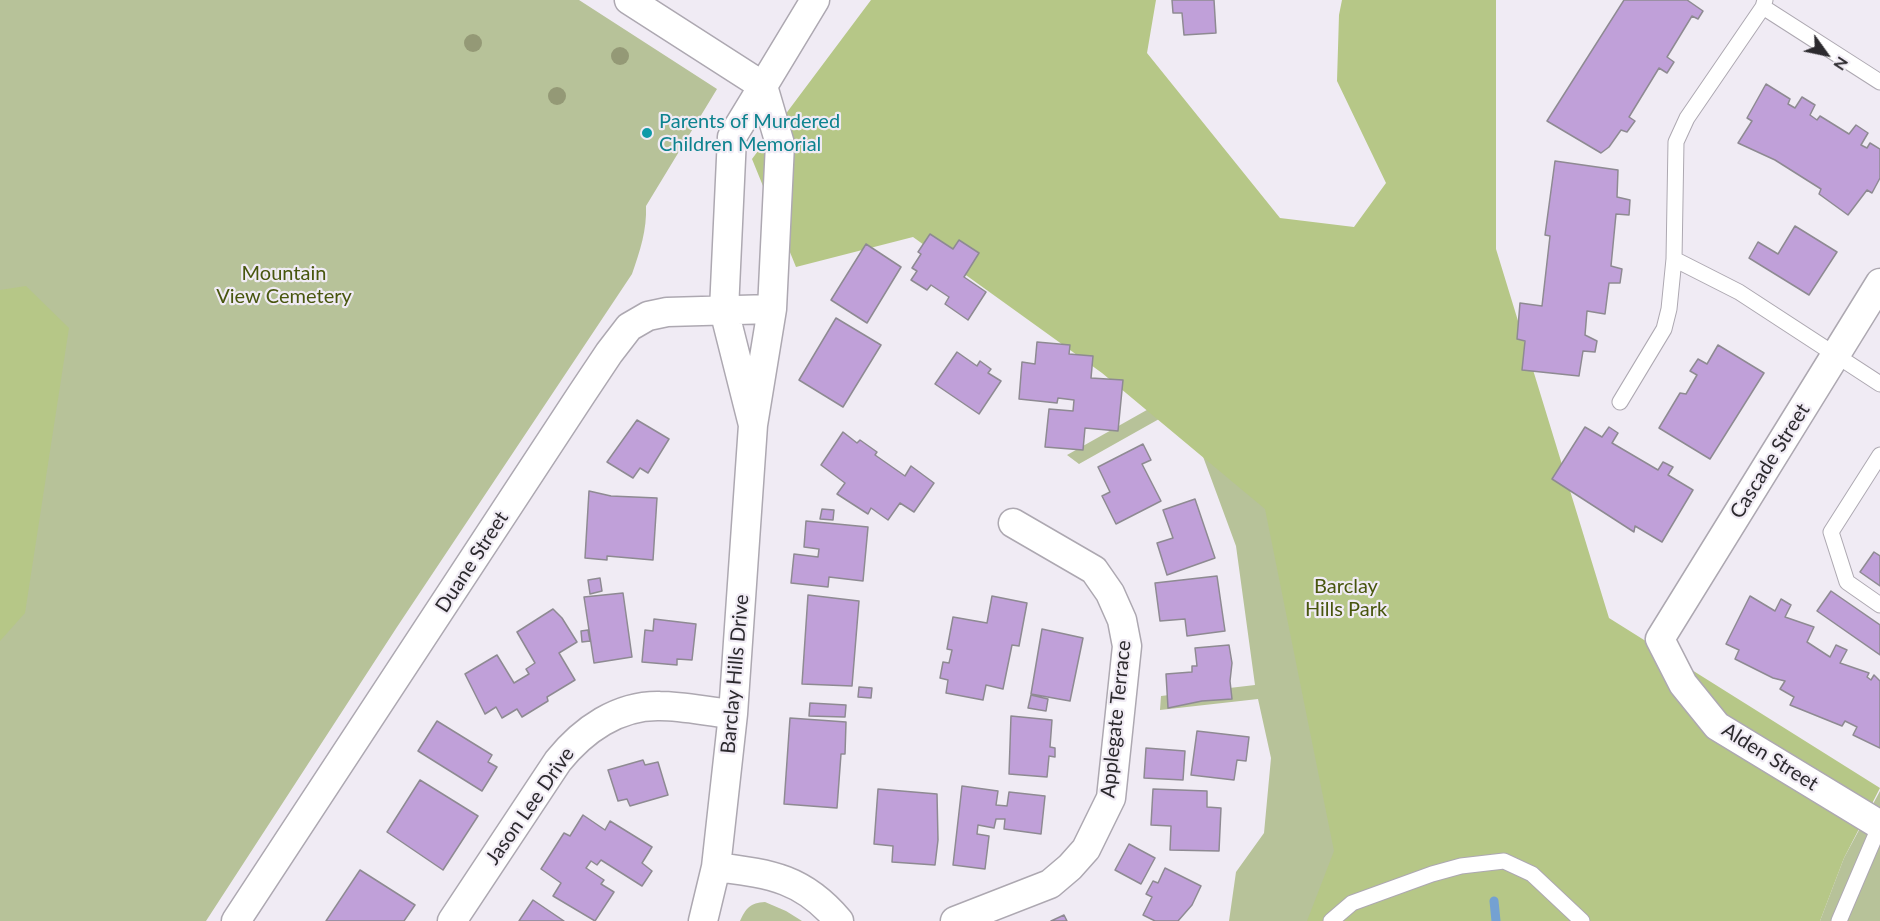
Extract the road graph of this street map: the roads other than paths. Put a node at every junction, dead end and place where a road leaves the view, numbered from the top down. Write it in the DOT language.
graph roads {
  1 [pos="629,0"];
  2 [pos="815,0"];
  3 [pos="1764,4"];
  4 [pos="1880,82"];
  5 [pos="764,86"];
  6 [pos="1674,259"];
  7 [pos="1880,283"];
  8 [pos="772,309"];
  9 [pos="724,310"];
  10 [pos="1836,354"];
  11 [pos="1880,384"];
  12 [pos="1620,402"];
  13 [pos="753,424"];
  14 [pos="1880,455"];
  15 [pos="1013,523"];
  16 [pos="1880,605"];
  17 [pos="1660,639"];
  18 [pos="733,714"];
  19 [pos="1880,825"];
  20 [pos="716,867"];
  21 [pos="236,921"];
  22 [pos="452,921"];
  23 [pos="703,921"];
  24 [pos="839,921"];
  25 [pos="955,921"];
  26 [pos="1330,921"];
  27 [pos="1582,921"];
  28 [pos="1839,921"];
  1 -- 5 [label="street"];
  2 -- 5 [label="street, Barclay Hills Drive"];
  3 -- 4 [label="lane"];
  3 -- 6 [label="lane"];
  5 -- 8 [label="street, Barclay Hills Drive"];
  5 -- 9 [label="street, Barclay Hills Drive"];
  6 -- 10 [label="lane"];
  6 -- 12 [label="lane"];
  7 -- 10 [label="street, Cascade Street"];
  8 -- 9 [label="street, Duane Street"];
  8 -- 13 [label="street, Barclay Hills Drive"];
  9 -- 13 [label="street, Barclay Hills Drive"];
  9 -- 21 [label="street, Duane Street"];
  10 -- 11 [label="lane"];
  10 -- 17 [label="street, Cascade Street"];
  13 -- 18 [label="street, Barclay Hills Drive"];
  14 -- 16 [label="lane"];
  15 -- 25 [label="street, Applegate Terrace"];
  17 -- 19 [label="street, Alden Street"];
  18 -- 20 [label="street, Barclay Hills Drive"];
  18 -- 22 [label="street, Jason Lee Drive"];
  19 -- 28 [label="lane"];
  20 -- 23 [label="street, Barclay Hills Drive"];
  20 -- 24 [label="street"];
  26 -- 27 [label="lane"];
}
